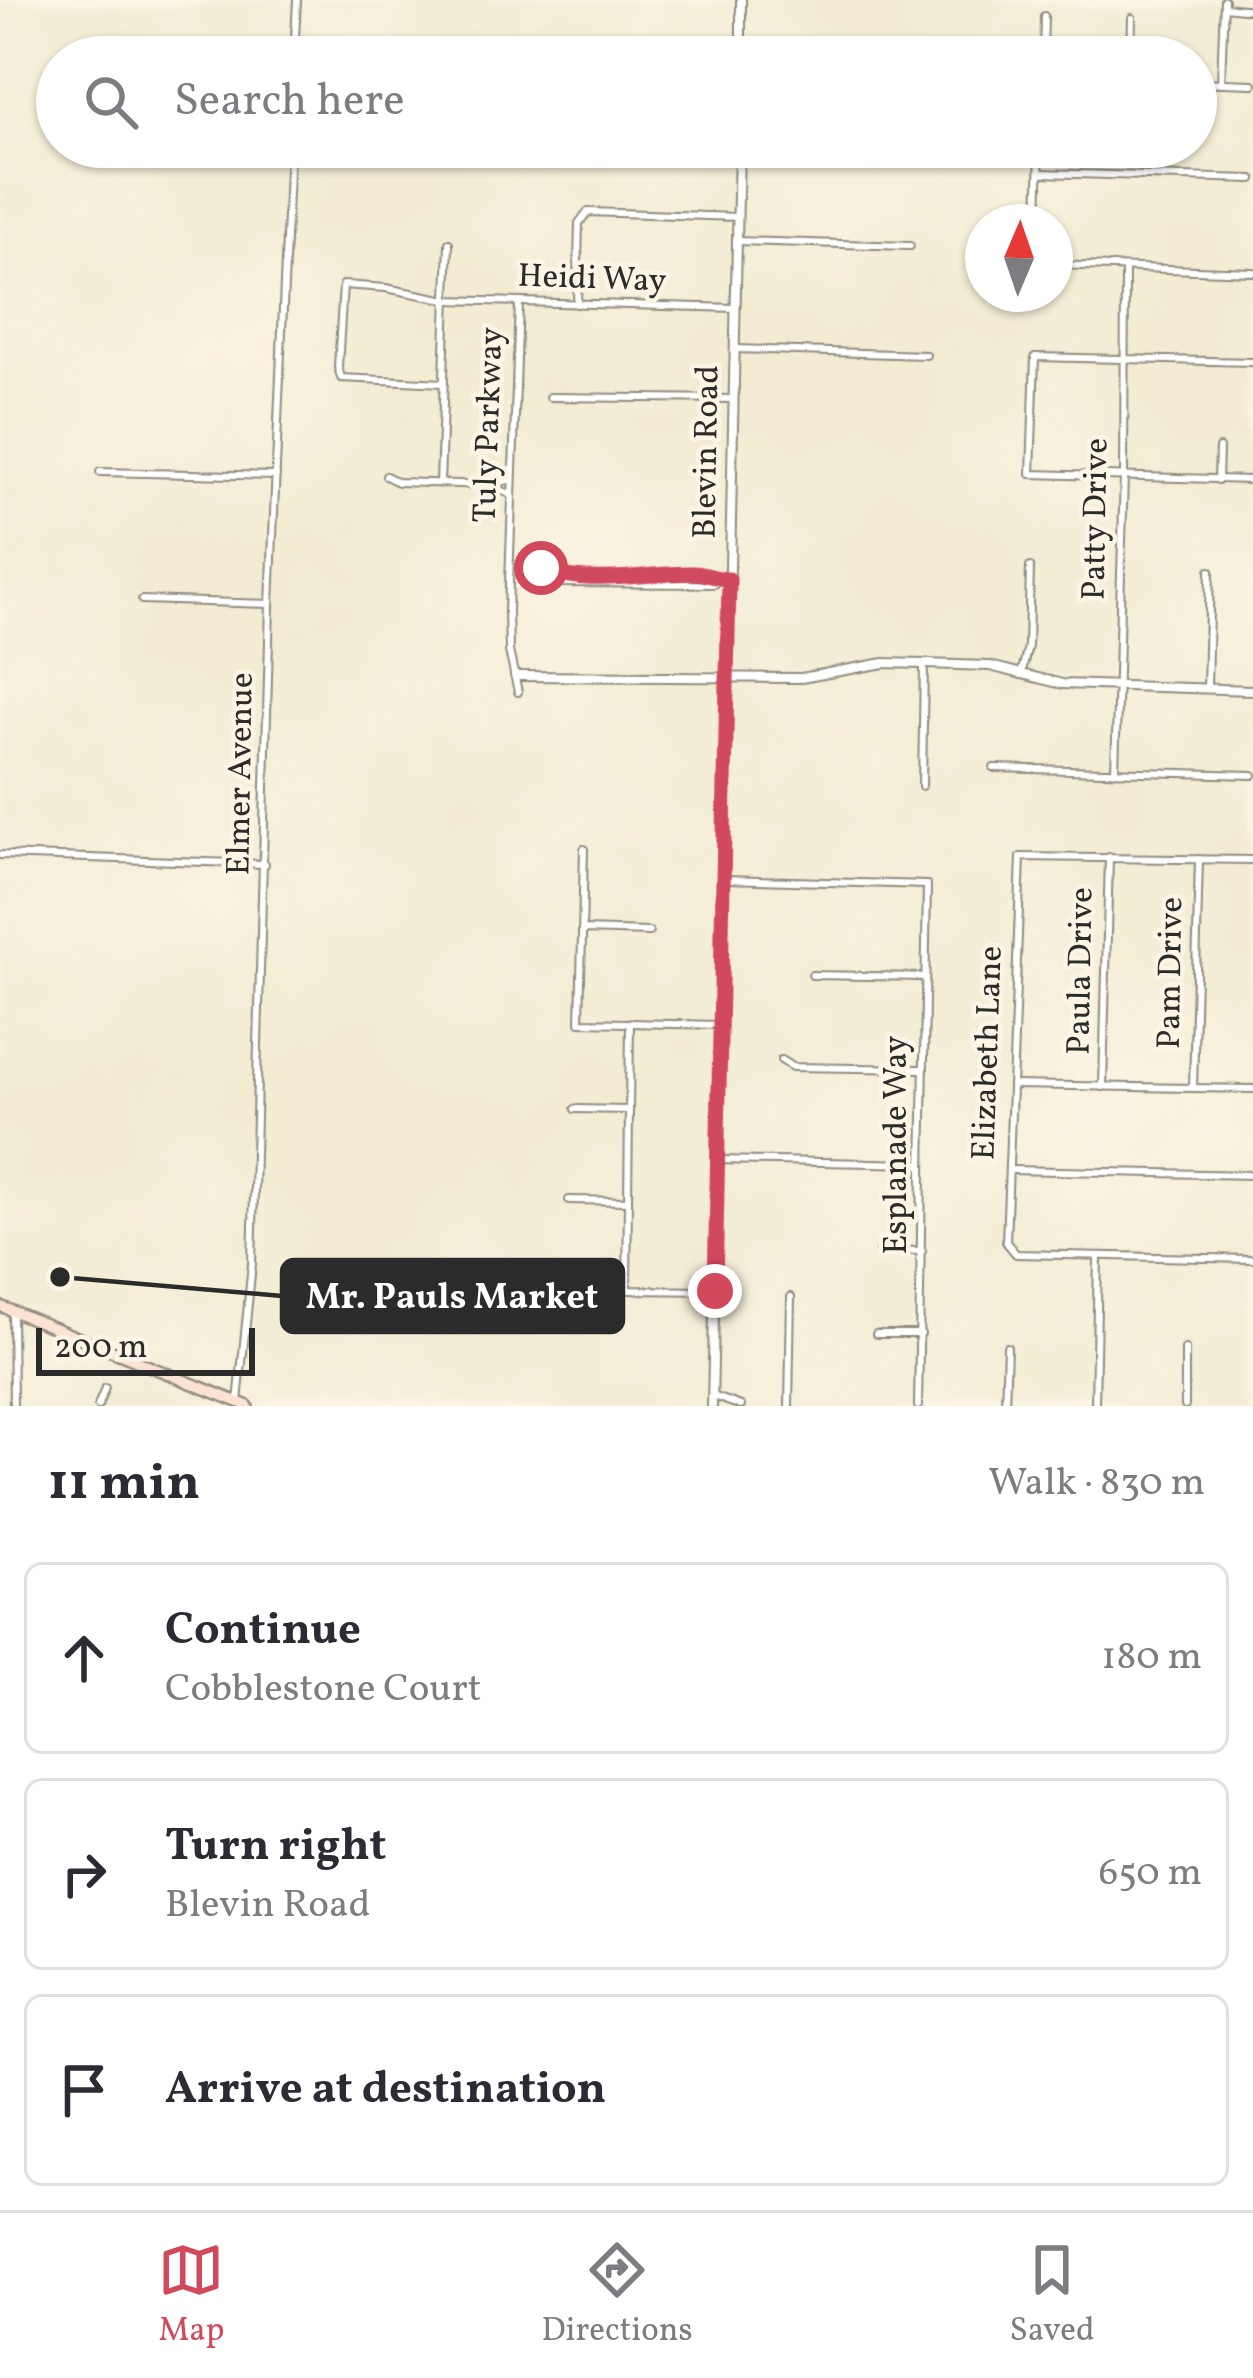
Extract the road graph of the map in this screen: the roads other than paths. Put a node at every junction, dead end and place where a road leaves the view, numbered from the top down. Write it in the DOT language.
graph roads {
  1 [pos="297,0"];
  2 [pos="741,0"];
  3 [pos="1224,3"];
  4 [pos="1253,10"];
  5 [pos="1044,16"];
  6 [pos="1132,18"];
  7 [pos="295,36"];
  8 [pos="741,36"];
  9 [pos="1044,36"];
  10 [pos="1132,36"];
  11 [pos="1217,82"];
  12 [pos="1222,82"];
  13 [pos="1253,83"];
  14 [pos="289,168"];
  15 [pos="738,168"];
  16 [pos="1040,168"];
  17 [pos="1040,173"];
  18 [pos="1253,179"];
  19 [pos="1039,204"];
  20 [pos="737,217"];
  21 [pos="736,241"];
  22 [pos="448,243"];
  23 [pos="910,246"];
  24 [pos="1073,266"];
  25 [pos="1124,268"];
  26 [pos="1253,272"];
  27 [pos="447,300"];
  28 [pos="518,302"];
  29 [pos="578,304"];
  30 [pos="736,308"];
  31 [pos="735,349"];
  32 [pos="926,355"];
  33 [pos="1124,359"];
  34 [pos="1253,362"];
  35 [pos="444,383"];
  36 [pos="550,398"];
  37 [pos="734,399"];
  38 [pos="1219,448"];
  39 [pos="100,472"];
  40 [pos="275,476"];
  41 [pos="386,476"];
  42 [pos="1124,476"];
  43 [pos="512,479"];
  44 [pos="1218,480"];
  45 [pos="1253,480"];
  46 [pos="440,483"];
  47 [pos="489,485"];
  48 [pos="512,495"];
  49 [pos="1030,567"];
  50 [pos="1210,572"];
  51 [pos="724,579"];
  52 [pos="552,580"];
  53 [pos="142,600"];
  54 [pos="270,604"];
  55 [pos="924,664"];
  56 [pos="1021,675"];
  57 [pos="514,676"];
  58 [pos="726,677"];
  59 [pos="1117,686"];
  60 [pos="1207,688"];
  61 [pos="1253,690"];
  62 [pos="518,692"];
  63 [pos="994,768"];
  64 [pos="1115,771"];
  65 [pos="1253,775"];
  66 [pos="922,786"];
  67 [pos="584,850"];
  68 [pos="0,855"];
  69 [pos="1109,857"];
  70 [pos="1199,860"];
  71 [pos="1253,860"];
  72 [pos="265,864"];
  73 [pos="725,879"];
  74 [pos="582,930"];
  75 [pos="649,932"];
  76 [pos="812,975"];
  77 [pos="924,977"];
  78 [pos="631,1023"];
  79 [pos="722,1024"];
  80 [pos="781,1060"];
  81 [pos="922,1069"];
  82 [pos="1012,1085"];
  83 [pos="1103,1087"];
  84 [pos="1193,1088"];
  85 [pos="1253,1089"];
  86 [pos="574,1109"];
  87 [pos="629,1110"];
  88 [pos="718,1160"];
  89 [pos="920,1164"];
  90 [pos="1010,1170"];
  91 [pos="1253,1175"];
  92 [pos="569,1200"];
  93 [pos="628,1201"];
  94 [pos="879,1250"];
  95 [pos="922,1251"];
  96 [pos="1098,1257"];
  97 [pos="1253,1259"];
  98 [pos="571,1289"];
  99 [pos="627,1290"];
  100 [pos="715,1291"];
  101 [pos="791,1297"];
  102 [pos="0,1306"];
  103 [pos="12,1311"];
  104 [pos="876,1334"];
  105 [pos="921,1334"];
  106 [pos="1007,1347"];
  107 [pos="1185,1349"];
  108 [pos="105,1388"];
  109 [pos="712,1401"];
  110 [pos="241,1405"];
  111 [pos="13,1406"];
  112 [pos="98,1406"];
  113 [pos="741,1406"];
  114 [pos="789,1406"];
  115 [pos="918,1406"];
  116 [pos="1005,1406"];
  117 [pos="1095,1406"];
  118 [pos="1185,1406"];
  1 -- 7 [label="street"];
  2 -- 8 [label="street"];
  3 -- 4 [label="street"];
  3 -- 12 [label="street"];
  5 -- 9 [label="street"];
  6 -- 10 [label="street"];
  11 -- 12 [label="street"];
  12 -- 13 [label="street"];
  14 -- 40 [label="street, Elmer Avenue"];
  15 -- 20 [label="street, Blevin Road"];
  16 -- 17 [label="street"];
  17 -- 18 [label="street"];
  17 -- 19 [label="street"];
  20 -- 21 [label="street, Blevin Road"];
  20 -- 29 [label="street"];
  21 -- 23 [label="street"];
  21 -- 30 [label="street, Blevin Road"];
  22 -- 27 [label="street"];
  24 -- 25 [label="street"];
  25 -- 26 [label="street"];
  25 -- 33 [label="street, Patty Drive"];
  27 -- 28 [label="street, Heidi Way"];
  27 -- 35 [label="street"];
  27 -- 35 [label="street, Heidi Way"];
  28 -- 29 [label="street, Heidi Way"];
  28 -- 43 [label="street, Tuly Parkway"];
  29 -- 30 [label="street, Heidi Way"];
  30 -- 31 [label="street, Blevin Road"];
  31 -- 32 [label="street"];
  31 -- 37 [label="street, Blevin Road"];
  33 -- 34 [label="street"];
  33 -- 42 [label="street, Patty Drive"];
  33 -- 42 [label="street"];
  35 -- 46 [label="street"];
  36 -- 37 [label="street"];
  37 -- 51 [label="street, Blevin Road"];
  38 -- 44 [label="street"];
  39 -- 40 [label="street"];
  40 -- 54 [label="street, Elmer Avenue"];
  41 -- 46 [label="street"];
  42 -- 44 [label="street"];
  42 -- 59 [label="street, Patty Drive"];
  43 -- 47 [label="street"];
  43 -- 48 [label="street, Tuly Parkway"];
  44 -- 45 [label="street"];
  46 -- 47 [label="street"];
  47 -- 48 [label="street"];
  48 -- 57 [label="street, Tuly Parkway"];
  49 -- 56 [label="street"];
  50 -- 60 [label="street"];
  51 -- 52 [label="street"];
  51 -- 58 [label="street, Blevin Road"];
  53 -- 54 [label="street"];
  54 -- 72 [label="street, Elmer Avenue"];
  55 -- 56 [label="street"];
  55 -- 58 [label="street"];
  55 -- 66 [label="street"];
  56 -- 59 [label="street"];
  57 -- 58 [label="street"];
  57 -- 62 [label="street, Tuly Parkway"];
  58 -- 73 [label="street, Blevin Road"];
  59 -- 60 [label="street"];
  59 -- 64 [label="street, Patty Drive"];
  60 -- 61 [label="street"];
  63 -- 64 [label="street"];
  64 -- 65 [label="street"];
  67 -- 74 [label="street"];
  68 -- 72 [label="street"];
  69 -- 70 [label="street"];
  69 -- 82 [label="street, Elizabeth Lane"];
  69 -- 83 [label="street, Paula Drive"];
  70 -- 71 [label="street"];
  70 -- 84 [label="street, Pam Drive"];
  72 -- 110 [label="street, Elmer Avenue"];
  73 -- 77 [label="street, Esplanade Way"];
  73 -- 79 [label="street, Blevin Road"];
  74 -- 75 [label="street"];
  74 -- 78 [label="street"];
  76 -- 77 [label="street"];
  77 -- 81 [label="street, Esplanade Way"];
  78 -- 79 [label="street"];
  78 -- 87 [label="street"];
  79 -- 88 [label="street, Blevin Road"];
  80 -- 81 [label="street"];
  81 -- 89 [label="street, Esplanade Way"];
  82 -- 83 [label="street"];
  82 -- 90 [label="street, Elizabeth Lane"];
  83 -- 84 [label="street"];
  84 -- 85 [label="street"];
  86 -- 87 [label="street"];
  87 -- 93 [label="street"];
  88 -- 89 [label="street"];
  88 -- 100 [label="street, Blevin Road"];
  89 -- 95 [label="street, Esplanade Way"];
  90 -- 91 [label="street"];
  90 -- 96 [label="street, Elizabeth Lane"];
  92 -- 93 [label="street"];
  93 -- 99 [label="street"];
  94 -- 95 [label="street"];
  95 -- 105 [label="street, Esplanade Way"];
  96 -- 97 [label="street"];
  96 -- 117 [label="street"];
  98 -- 99 [label="street"];
  99 -- 100 [label="street"];
  100 -- 109 [label="street, Blevin Road"];
  101 -- 114 [label="street"];
  102 -- 103 [label="main road"];
  103 -- 110 [label="main road"];
  103 -- 111 [label="street"];
  104 -- 105 [label="street"];
  105 -- 115 [label="street, Esplanade Way"];
  106 -- 116 [label="street"];
  107 -- 118 [label="street"];
  108 -- 112 [label="street"];
  109 -- 113 [label="street"];
}
